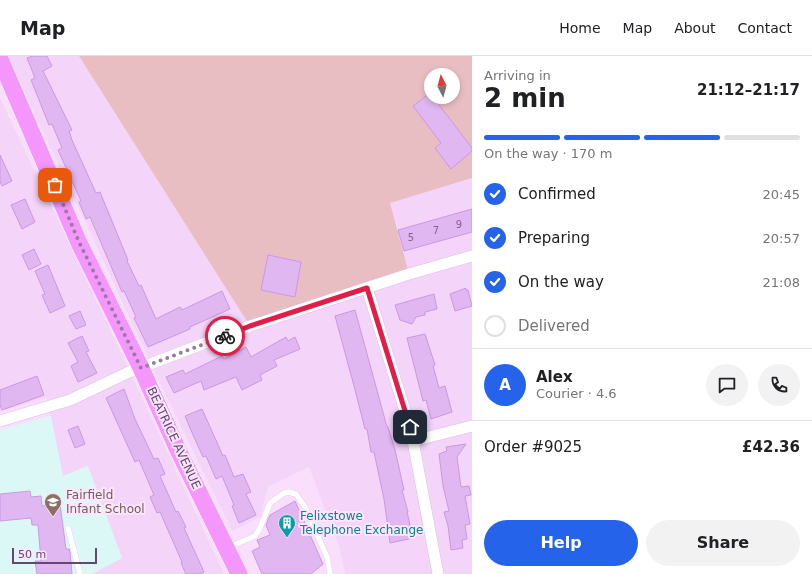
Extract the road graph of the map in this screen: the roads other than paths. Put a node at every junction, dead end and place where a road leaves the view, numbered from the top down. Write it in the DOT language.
graph roads {
  1 [pos="0,59"];
  2 [pos="472,256"];
  3 [pos="367,288"];
  4 [pos="141,368"];
  5 [pos="0,421"];
  6 [pos="472,426"];
  7 [pos="413,441"];
  8 [pos="68,528"];
  9 [pos="226,548"];
  10 [pos="80,574"];
  11 [pos="239,574"];
  12 [pos="330,574"];
  13 [pos="438,574"];
  1 -- 4 [label="main road, BEATRICE AVENUE"];
  2 -- 3 [label="street"];
  3 -- 4 [label="street"];
  3 -- 7 [label="street"];
  4 -- 5 [label="street"];
  4 -- 9 [label="main road, BEATRICE AVENUE"];
  6 -- 7 [label="street"];
  7 -- 13 [label="street"];
  8 -- 10 [label="lane"];
  9 -- 11 [label="main road, BEATRICE AVENUE"];
  9 -- 12 [label="lane"];
}
